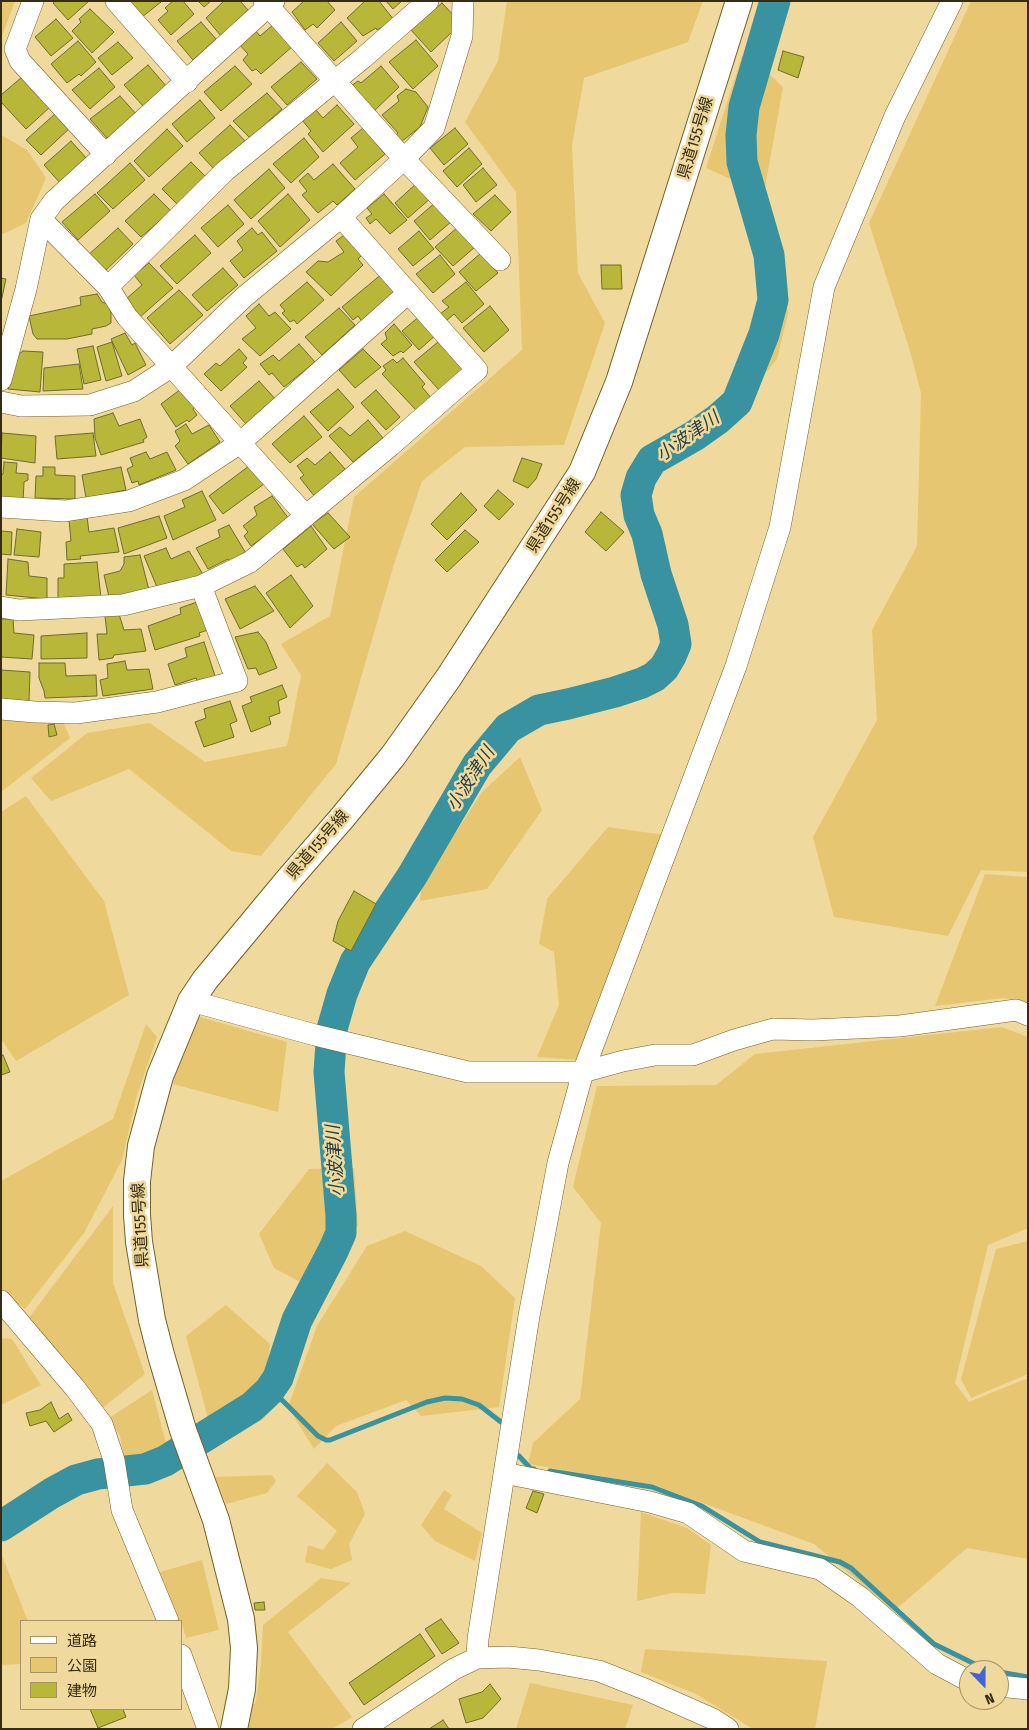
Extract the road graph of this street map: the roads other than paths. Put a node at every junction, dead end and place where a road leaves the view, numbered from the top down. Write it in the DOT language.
graph roads {
  1 [pos="33,1"];
  2 [pos="116,1"];
  3 [pos="428,1"];
  4 [pos="463,1"];
  5 [pos="739,1"];
  6 [pos="952,1"];
  7 [pos="269,3"];
  8 [pos="334,80"];
  9 [pos="186,82"];
  10 [pos="106,155"];
  11 [pos="404,159"];
  12 [pos="341,217"];
  13 [pos="42,219"];
  14 [pos="500,260"];
  15 [pos="108,287"];
  16 [pos="408,293"];
  17 [pos="10,321"];
  18 [pos="171,367"];
  19 [pos="1,380"];
  20 [pos="1,402"];
  21 [pos="240,443"];
  22 [pos="1,507"];
  23 [pos="306,516"];
  24 [pos="201,586"];
  25 [pos="1,607"];
  26 [pos="1,709"];
  27 [pos="191,1001"];
  28 [pos="1028,1015"];
  29 [pos="583,1072"];
  30 [pos="1,1301"];
  31 [pos="504,1473"];
  32 [pos="168,1620"];
  33 [pos="182,1658"];
  34 [pos="477,1658"];
  35 [pos="959,1676"];
  36 [pos="1009,1687"];
  37 [pos="1028,1689"];
  38 [pos="208,1729"];
  39 [pos="234,1729"];
  40 [pos="363,1729"];
  41 [pos="728,1729"];
  1 -- 10 [label="street"];
  2 -- 9 [label="street"];
  3 -- 8 [label="street"];
  4 -- 11 [label="street"];
  5 -- 27 [label="main road, 県道155号線"];
  6 -- 29 [label="street"];
  7 -- 8 [label="street"];
  7 -- 9 [label="street"];
  8 -- 11 [label="street"];
  8 -- 15 [label="street"];
  9 -- 10 [label="street"];
  10 -- 13 [label="street"];
  11 -- 12 [label="street"];
  11 -- 14 [label="street"];
  12 -- 16 [label="street"];
  12 -- 18 [label="street"];
  13 -- 15 [label="street"];
  13 -- 17 [label="street"];
  15 -- 18 [label="street"];
  16 -- 21 [label="street"];
  16 -- 23 [label="street"];
  17 -- 19 [label="street"];
  18 -- 20 [label="street"];
  18 -- 21 [label="street"];
  21 -- 22 [label="street"];
  21 -- 23 [label="street"];
  23 -- 24 [label="street"];
  24 -- 25 [label="street"];
  24 -- 26 [label="street"];
  27 -- 29 [label="street"];
  27 -- 39 [label="main road, 県道155号線"];
  28 -- 29 [label="street"];
  29 -- 31 [label="street"];
  30 -- 32 [label="street"];
  31 -- 34 [label="street"];
  31 -- 35 [label="street"];
  33 -- 38 [label="street"];
  34 -- 40 [label="street"];
  34 -- 41 [label="street"];
  36 -- 37 [label="street"];
}
